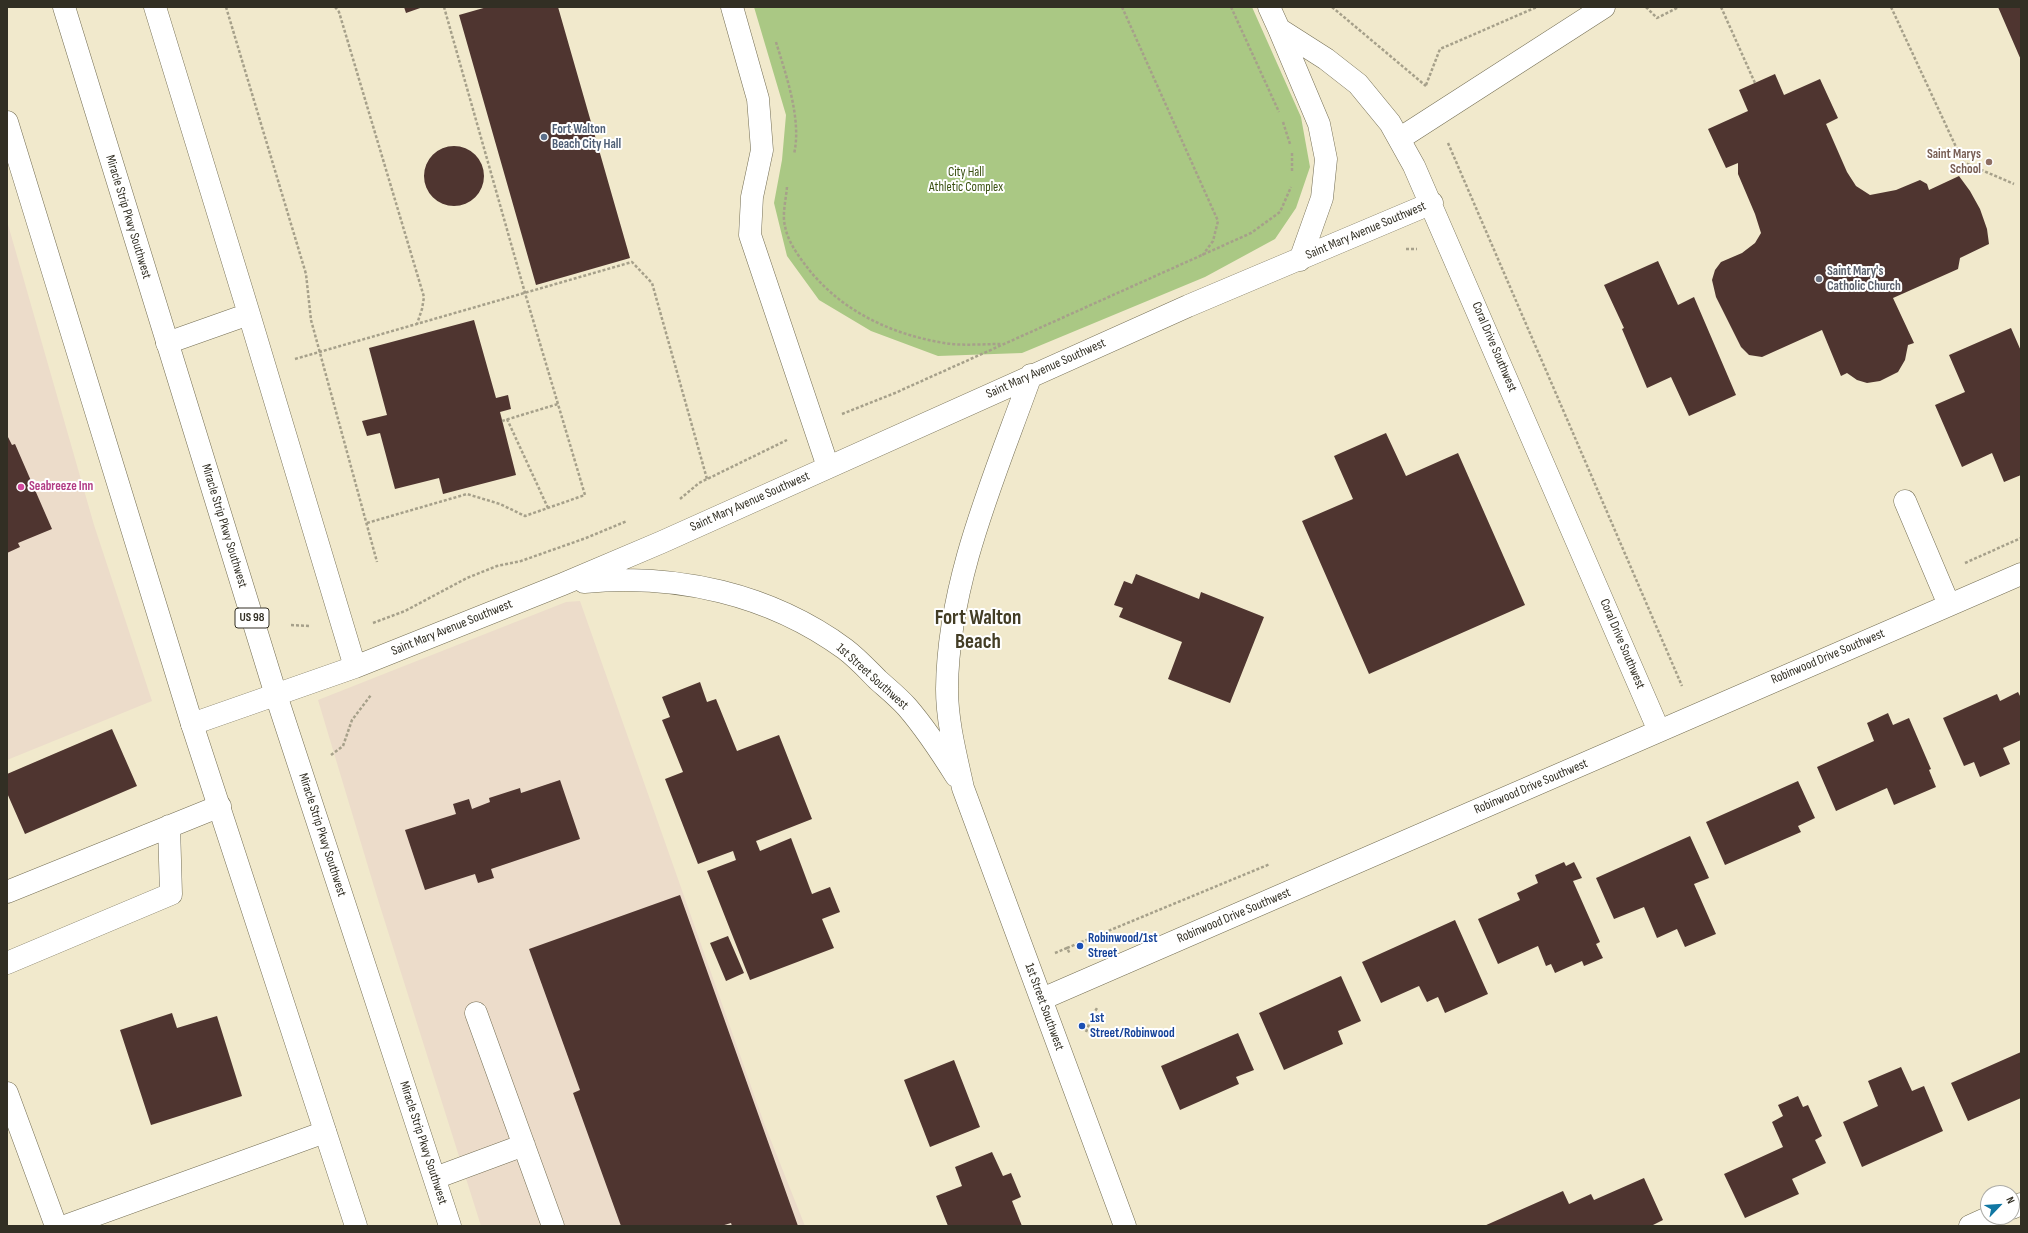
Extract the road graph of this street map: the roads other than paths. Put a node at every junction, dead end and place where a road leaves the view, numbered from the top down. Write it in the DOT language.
graph roads {
  1 [pos="64,7"];
  2 [pos="155,7"];
  3 [pos="732,7"];
  4 [pos="1269,7"];
  5 [pos="1604,7"];
  6 [pos="1279,29"];
  7 [pos="7,122"];
  8 [pos="1399,139"];
  9 [pos="1432,203"];
  10 [pos="1300,260"];
  11 [pos="249,314"];
  12 [pos="167,343"];
  13 [pos="1031,375"];
  14 [pos="828,467"];
  15 [pos="1905,501"];
  16 [pos="2021,574"];
  17 [pos="563,584"];
  18 [pos="1949,605"];
  19 [pos="355,667"];
  20 [pos="276,695"];
  21 [pos="192,724"];
  22 [pos="1659,731"];
  23 [pos="963,788"];
  24 [pos="220,806"];
  25 [pos="169,826"];
  26 [pos="7,892"];
  27 [pos="7,963"];
  28 [pos="1042,999"];
  29 [pos="476,1013"];
  30 [pos="7,1093"];
  31 [pos="325,1132"];
  32 [pos="524,1145"];
  33 [pos="435,1178"];
  34 [pos="1980,1222"];
  35 [pos="56,1226"];
  36 [pos="65,1226"];
  37 [pos="356,1226"];
  38 [pos="450,1226"];
  39 [pos="553,1226"];
  40 [pos="1125,1226"];
  41 [pos="1970,1226"];
  1 -- 12 [label="main road, Miracle Strip Pkwy Southwest / US 98"];
  2 -- 11 [label="main road"];
  3 -- 14 [label="main road"];
  4 -- 6 [label="main road"];
  5 -- 8 [label="main road"];
  6 -- 8 [label="main road, Coral Drive Southwest"];
  6 -- 10 [label="main road, Saint Mary Avenue Southwest"];
  7 -- 21 [label="main road"];
  8 -- 9 [label="main road, Coral Drive Southwest"];
  9 -- 10 [label="main road, Saint Mary Avenue Southwest"];
  9 -- 22 [label="main road, Coral Drive Southwest"];
  10 -- 13 [label="main road, Saint Mary Avenue Southwest"];
  11 -- 12 [label="main road"];
  11 -- 19 [label="main road"];
  12 -- 20 [label="main road, Miracle Strip Pkwy Southwest / US 98"];
  13 -- 14 [label="main road, Saint Mary Avenue Southwest"];
  13 -- 23 [label="main road, 1st Street Southwest"];
  14 -- 17 [label="main road, Saint Mary Avenue Southwest"];
  15 -- 18 [label="main road"];
  16 -- 18 [label="main road, Robinwood Drive Southwest"];
  17 -- 19 [label="main road, Saint Mary Avenue Southwest"];
  17 -- 23 [label="main road, 1st Street Southwest"];
  18 -- 22 [label="main road, Robinwood Drive Southwest"];
  19 -- 20 [label="main road, Saint Mary Avenue Southwest"];
  20 -- 21 [label="main road, Saint Mary Avenue Southwest"];
  20 -- 33 [label="main road, Miracle Strip Pkwy Southwest / US 98"];
  21 -- 24 [label="main road"];
  22 -- 28 [label="main road, Robinwood Drive Southwest"];
  23 -- 28 [label="main road, 1st Street Southwest"];
  24 -- 25 [label="main road"];
  24 -- 31 [label="main road"];
  25 -- 26 [label="main road"];
  25 -- 27 [label="main road"];
  28 -- 40 [label="main road, 1st Street Southwest"];
  29 -- 32 [label="main road"];
  30 -- 35 [label="main road"];
  31 -- 36 [label="main road"];
  31 -- 37 [label="main road"];
  32 -- 33 [label="main road"];
  32 -- 39 [label="main road"];
  33 -- 38 [label="main road, Miracle Strip Pkwy Southwest / US 98"];
  34 -- 41 [label="main road"];
}
